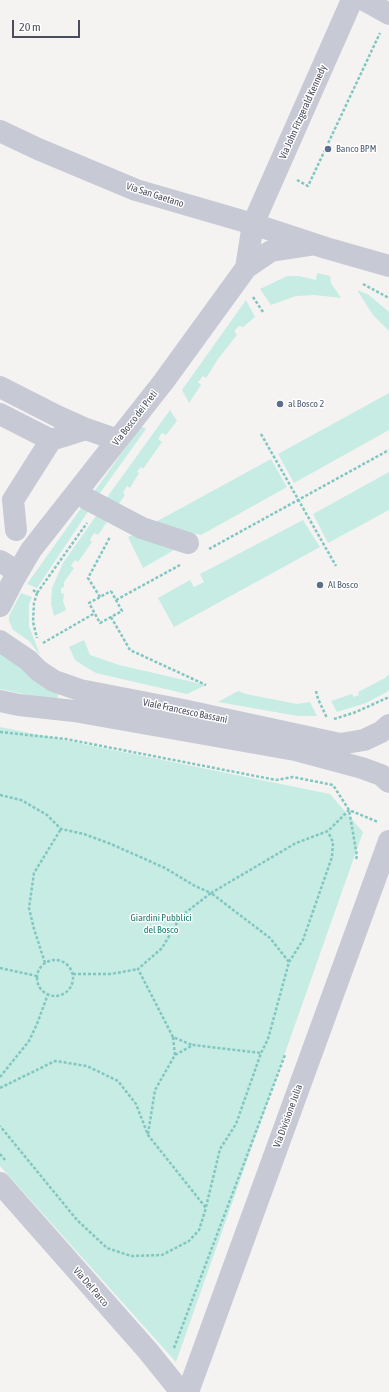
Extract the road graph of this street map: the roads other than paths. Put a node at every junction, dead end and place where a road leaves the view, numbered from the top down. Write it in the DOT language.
graph roads {
  1 [pos="352,0"];
  2 [pos="364,0"];
  3 [pos="385,22"];
  4 [pos="0,131"];
  5 [pos="254,224"];
  6 [pos="315,244"];
  7 [pos="389,266"];
  8 [pos="246,268"];
  9 [pos="0,387"];
  10 [pos="0,414"];
  11 [pos="86,429"];
  12 [pos="51,440"];
  13 [pos="116,442"];
  14 [pos="6,497"];
  15 [pos="87,499"];
  16 [pos="8,526"];
  17 [pos="198,546"];
  18 [pos="31,550"];
  19 [pos="9,566"];
  20 [pos="0,606"];
  21 [pos="0,641"];
  22 [pos="2,702"];
  23 [pos="385,728"];
  24 [pos="385,779"];
  25 [pos="389,841"];
  26 [pos="4,1195"];
  27 [pos="181,1392"];
  28 [pos="188,1392"];
  1 -- 5 [label="street, Via John Fitzgerald Kennedy"];
  2 -- 3 [label="street"];
  4 -- 5 [label="street, Via San Gaetano"];
  5 -- 6 [label="street, Via San Gaetano"];
  5 -- 8 [label="street, Via Bosco dei Preti"];
  6 -- 7 [label="street, Via San Gaetano"];
  6 -- 8 [label="street, Via San Gaetano"];
  8 -- 13 [label="street, Via Bosco dei Preti"];
  9 -- 11 [label="street"];
  10 -- 12 [label="street"];
  11 -- 12 [label="street"];
  11 -- 13 [label="street"];
  12 -- 14 [label="street"];
  13 -- 18 [label="street, Via Bosco dei Preti"];
  14 -- 16 [label="street"];
  15 -- 17 [label="street"];
  16 -- 18 [label="street"];
  18 -- 19 [label="street, Via Bosco dei Preti"];
  19 -- 20 [label="street, Via Bosco dei Preti"];
  21 -- 23 [label="street, Viale Francesco Bassani"];
  22 -- 24 [label="street, Viale Francesco Bassani"];
  23 -- 24 [label="street, Viale Francesco Bassani"];
  25 -- 28 [label="street, Via Divisione Julia"];
  26 -- 27 [label="street, Via Del Parco"];
}
